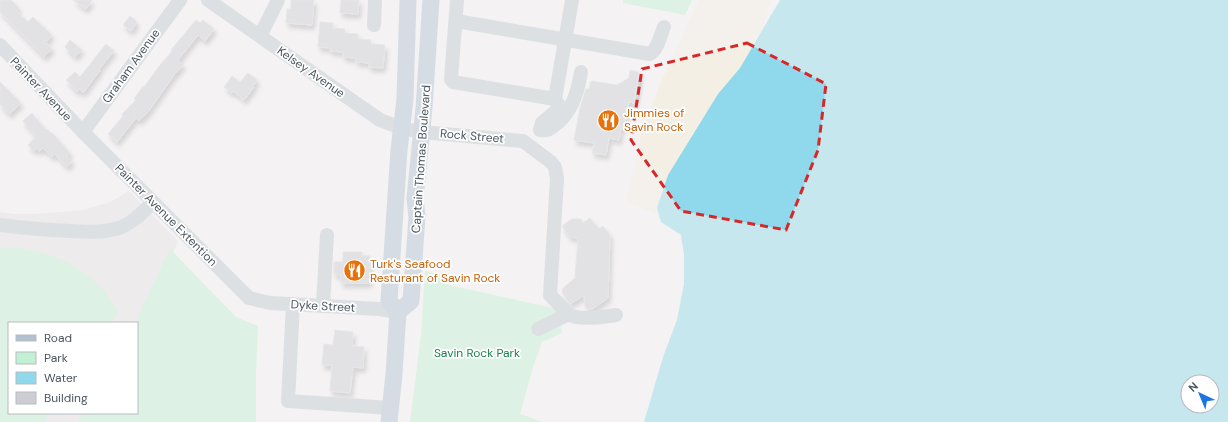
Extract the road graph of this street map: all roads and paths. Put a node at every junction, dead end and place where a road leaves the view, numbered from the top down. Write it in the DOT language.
graph roads {
  1 [pos="180,0"];
  2 [pos="208,0"];
  3 [pos="278,0"];
  4 [pos="375,0"];
  5 [pos="408,0"];
  6 [pos="431,0"];
  7 [pos="457,0"];
  8 [pos="572,0"];
  9 [pos="456,21"];
  10 [pos="374,25"];
  11 [pos="664,27"];
  12 [pos="260,36"];
  13 [pos="565,39"];
  14 [pos="0,45"];
  15 [pos="581,72"];
  16 [pos="560,107"];
  17 [pos="401,128"];
  18 [pos="83,132"];
  19 [pos="421,132"];
  20 [pos="523,141"];
  21 [pos="153,202"];
  22 [pos="0,225"];
  23 [pos="327,235"];
  24 [pos="249,298"];
  25 [pos="293,304"];
  26 [pos="323,306"];
  27 [pos="398,312"];
  28 [pos="569,314"];
  29 [pos="616,315"];
  30 [pos="538,329"];
  31 [pos="390,415"];
  1 -- 18 [label="street, Graham Avenue"];
  2 -- 12 [label="street, Kelsey Avenue"];
  3 -- 12 [label="street"];
  4 -- 10 [label="street"];
  5 -- 17 [label="main road, Captain Thomas Boulevard"];
  6 -- 19 [label="main road, Captain Thomas Boulevard"];
  7 -- 9 [label="street"];
  8 -- 13 [label="street"];
  9 -- 13 [label="street"];
  9 -- 16 [label="street"];
  11 -- 13 [label="street"];
  12 -- 17 [label="street, Kelsey Avenue"];
  13 -- 16 [label="street"];
  14 -- 18 [label="street, Painter Avenue"];
  15 -- 16 [label="street"];
  16 -- 20 [label="street"];
  17 -- 19 [label="street, Kelsey Avenue"];
  17 -- 27 [label="main road, Captain Thomas Boulevard"];
  18 -- 21 [label="street, Painter Avenue Extention"];
  19 -- 20 [label="street, Rock Street"];
  19 -- 27 [label="main road, Captain Thomas Boulevard"];
  20 -- 28 [label="street"];
  21 -- 22 [label="street"];
  21 -- 24 [label="street, Painter Avenue Extention"];
  23 -- 26 [label="street"];
  24 -- 25 [label="street, Dyke Street"];
  25 -- 26 [label="street, Dyke Street"];
  25 -- 31 [label="street"];
  26 -- 27 [label="street, Dyke Street"];
  27 -- 31 [label="main road"];
  28 -- 29 [label="street"];
  28 -- 30 [label="street"];
}
